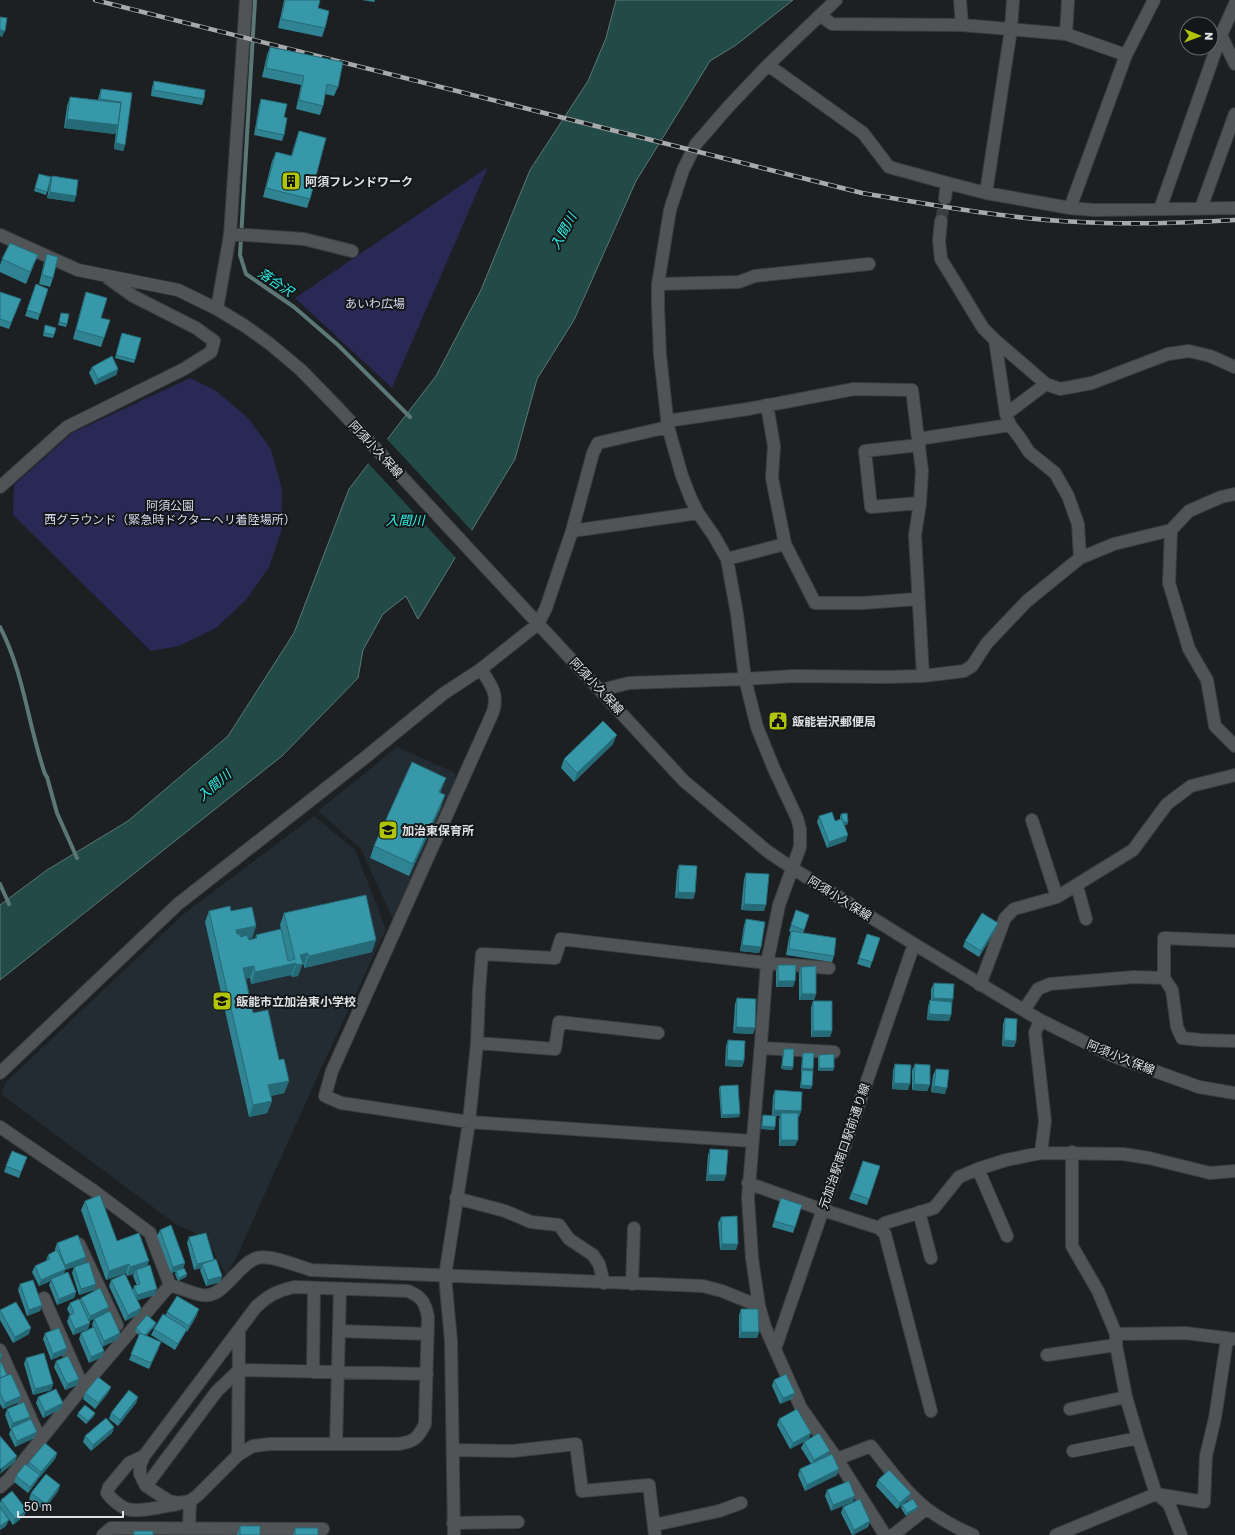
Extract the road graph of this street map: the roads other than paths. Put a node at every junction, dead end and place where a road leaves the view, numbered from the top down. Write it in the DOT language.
graph roads {
  1 [pos="246,0"];
  2 [pos="836,0"];
  3 [pos="960,0"];
  4 [pos="1013,0"];
  5 [pos="1068,0"];
  6 [pos="1154,0"];
  7 [pos="1235,4"];
  8 [pos="822,16"];
  9 [pos="962,25"];
  10 [pos="1011,30"];
  11 [pos="1066,34"];
  12 [pos="1221,35"];
  13 [pos="1126,55"];
  14 [pos="1235,64"];
  15 [pos="768,65"];
  16 [pos="1235,114"];
  17 [pos="947,183"];
  18 [pos="986,193"];
  19 [pos="945,198"];
  20 [pos="1070,208"];
  21 [pos="1201,208"];
  22 [pos="1235,208"];
  23 [pos="1160,209"];
  24 [pos="941,221"];
  25 [pos="0,235"];
  26 [pos="237,235"];
  27 [pos="352,251"];
  28 [pos="869,264"];
  29 [pos="105,276"];
  30 [pos="658,284"];
  31 [pos="217,309"];
  32 [pos="995,340"];
  33 [pos="1235,367"];
  34 [pos="1046,384"];
  35 [pos="767,406"];
  36 [pos="1008,420"];
  37 [pos="667,424"];
  38 [pos="919,442"];
  39 [pos="0,487"];
  40 [pos="1235,494"];
  41 [pos="920,503"];
  42 [pos="698,513"];
  43 [pos="1171,530"];
  44 [pos="572,531"];
  45 [pos="785,544"];
  46 [pos="1080,558"];
  47 [pos="727,559"];
  48 [pos="917,599"];
  49 [pos="538,624"];
  50 [pos="481,668"];
  51 [pos="922,676"];
  52 [pos="745,679"];
  53 [pos="601,690"];
  54 [pos="1235,746"];
  55 [pos="1235,775"];
  56 [pos="1032,820"];
  57 [pos="792,868"];
  58 [pos="1077,886"];
  59 [pos="1057,897"];
  60 [pos="1086,919"];
  61 [pos="1235,941"];
  62 [pos="914,944"];
  63 [pos="767,963"];
  64 [pos="829,968"];
  65 [pos="1164,978"];
  66 [pos="980,985"];
  67 [pos="1024,1010"];
  68 [pos="1040,1020"];
  69 [pos="658,1033"];
  70 [pos="1235,1041"];
  71 [pos="477,1043"];
  72 [pos="761,1048"];
  73 [pos="834,1052"];
  74 [pos="0,1073"];
  75 [pos="1235,1093"];
  76 [pos="469,1122"];
  77 [pos="0,1127"];
  78 [pos="752,1141"];
  79 [pos="1072,1152"];
  80 [pos="1041,1153"];
  81 [pos="978,1169"];
  82 [pos="1235,1172"];
  83 [pos="748,1183"];
  84 [pos="456,1198"];
  85 [pos="823,1210"];
  86 [pos="920,1212"];
  87 [pos="634,1228"];
  88 [pos="879,1228"];
  89 [pos="1007,1236"];
  90 [pos="76,1237"];
  91 [pos="931,1258"];
  92 [pos="445,1276"];
  93 [pos="604,1283"];
  94 [pos="632,1284"];
  95 [pos="170,1285"];
  96 [pos="314,1288"];
  97 [pos="340,1289"];
  98 [pos="44,1298"];
  99 [pos="758,1306"];
  100 [pos="238,1330"];
  101 [pos="339,1331"];
  102 [pos="428,1334"];
  103 [pos="1116,1339"];
  104 [pos="1231,1339"];
  105 [pos="123,1340"];
  106 [pos="775,1349"];
  107 [pos="0,1350"];
  108 [pos="1047,1355"];
  109 [pos="239,1370"];
  110 [pos="313,1372"];
  111 [pos="338,1372"];
  112 [pos="427,1374"];
  113 [pos="83,1387"];
  114 [pos="1126,1397"];
  115 [pos="1070,1409"];
  116 [pos="931,1411"];
  117 [pos="1138,1438"];
  118 [pos="40,1439"];
  119 [pos="336,1444"];
  120 [pos="452,1450"];
  121 [pos="1073,1451"];
  122 [pos="238,1455"];
  123 [pos="144,1456"];
  124 [pos="837,1459"];
  125 [pos="146,1486"];
  126 [pos="0,1487"];
  127 [pos="1156,1494"];
  128 [pos="184,1502"];
  129 [pos="741,1503"];
  130 [pos="926,1508"];
  131 [pos="518,1522"];
  132 [pos="189,1528"];
  133 [pos="323,1529"];
  134 [pos="454,1529"];
  135 [pos="655,1530"];
  136 [pos="156,1531"];
  137 [pos="953,1531"];
  138 [pos="262,1532"];
  139 [pos="103,1535"];
  140 [pos="885,1535"];
  141 [pos="893,1535"];
  142 [pos="973,1535"];
  143 [pos="1056,1535"];
  144 [pos="1181,1535"];
  1 -- 26 [label="street"];
  2 -- 8 [label="street"];
  3 -- 9 [label="street"];
  4 -- 10 [label="street"];
  5 -- 11 [label="street"];
  6 -- 13 [label="street"];
  7 -- 12 [label="street"];
  8 -- 9 [label="street"];
  8 -- 15 [label="street"];
  9 -- 10 [label="street"];
  10 -- 11 [label="street"];
  10 -- 18 [label="street"];
  11 -- 13 [label="street"];
  12 -- 14 [label="street"];
  12 -- 23 [label="street"];
  13 -- 20 [label="street"];
  15 -- 17 [label="street"];
  15 -- 30 [label="street"];
  16 -- 21 [label="street"];
  17 -- 18 [label="street"];
  17 -- 19 [label="street"];
  18 -- 20 [label="street"];
  20 -- 23 [label="street"];
  21 -- 22 [label="street"];
  21 -- 23 [label="street"];
  24 -- 32 [label="street"];
  25 -- 29 [label="street, 阿須小久保線"];
  26 -- 27 [label="street"];
  26 -- 31 [label="street"];
  28 -- 30 [label="street"];
  29 -- 31 [label="street, 阿須小久保線"];
  29 -- 39 [label="street"];
  30 -- 37 [label="street"];
  31 -- 49 [label="street, 阿須小久保線"];
  32 -- 34 [label="street"];
  32 -- 36 [label="street"];
  33 -- 34 [label="street"];
  34 -- 36 [label="street"];
  35 -- 37 [label="street"];
  35 -- 38 [label="street"];
  35 -- 45 [label="street"];
  36 -- 38 [label="street"];
  36 -- 46 [label="street"];
  37 -- 42 [label="street"];
  37 -- 44 [label="street"];
  38 -- 41 [label="street"];
  38 -- 41 [label="street"];
  40 -- 43 [label="street"];
  41 -- 48 [label="street"];
  42 -- 44 [label="street"];
  42 -- 47 [label="street"];
  43 -- 46 [label="street"];
  43 -- 54 [label="street"];
  44 -- 49 [label="street"];
  45 -- 47 [label="street"];
  45 -- 48 [label="street"];
  46 -- 51 [label="street"];
  47 -- 52 [label="street"];
  48 -- 51 [label="street"];
  49 -- 50 [label="street"];
  49 -- 53 [label="street, 阿須小久保線"];
  50 -- 74 [label="street"];
  50 -- 76 [label="street"];
  51 -- 52 [label="street"];
  52 -- 53 [label="street"];
  52 -- 57 [label="street"];
  53 -- 57 [label="street, 阿須小久保線"];
  55 -- 58 [label="street"];
  56 -- 59 [label="street"];
  57 -- 62 [label="street, 阿須小久保線"];
  57 -- 63 [label="street"];
  58 -- 59 [label="street"];
  58 -- 60 [label="street"];
  59 -- 66 [label="street"];
  61 -- 65 [label="street"];
  62 -- 66 [label="street, 阿須小久保線"];
  62 -- 85 [label="street, 元加治駅南口駅前通り線"];
  63 -- 64 [label="street"];
  63 -- 71 [label="street"];
  63 -- 72 [label="street"];
  65 -- 67 [label="street"];
  65 -- 70 [label="street"];
  66 -- 67 [label="street, 阿須小久保線"];
  67 -- 68 [label="street, 阿須小久保線"];
  68 -- 75 [label="street, 阿須小久保線"];
  68 -- 80 [label="street"];
  69 -- 71 [label="street"];
  71 -- 76 [label="street"];
  72 -- 73 [label="street"];
  72 -- 78 [label="street"];
  76 -- 78 [label="street"];
  76 -- 84 [label="street"];
  77 -- 95 [label="street"];
  78 -- 83 [label="street"];
  79 -- 80 [label="street"];
  79 -- 82 [label="street"];
  79 -- 103 [label="street"];
  80 -- 81 [label="street"];
  81 -- 86 [label="street"];
  81 -- 89 [label="street"];
  83 -- 85 [label="street"];
  83 -- 99 [label="street"];
  84 -- 92 [label="street"];
  84 -- 93 [label="street"];
  85 -- 88 [label="street"];
  85 -- 106 [label="street, 元加治駅南口駅前通り線"];
  86 -- 88 [label="street"];
  86 -- 91 [label="street"];
  87 -- 94 [label="street"];
  88 -- 116 [label="street"];
  90 -- 105 [label="street"];
  92 -- 93 [label="street"];
  92 -- 95 [label="street"];
  92 -- 120 [label="street"];
  93 -- 94 [label="street"];
  94 -- 99 [label="street"];
  95 -- 105 [label="street"];
  96 -- 97 [label="street"];
  96 -- 100 [label="street"];
  96 -- 110 [label="street"];
  97 -- 101 [label="street"];
  97 -- 102 [label="street"];
  98 -- 113 [label="street"];
  99 -- 106 [label="street"];
  100 -- 109 [label="street"];
  100 -- 123 [label="street"];
  101 -- 102 [label="street"];
  101 -- 111 [label="street"];
  102 -- 112 [label="street"];
  103 -- 104 [label="street"];
  103 -- 108 [label="street"];
  103 -- 114 [label="street"];
  104 -- 127 [label="street"];
  105 -- 113 [label="street"];
  106 -- 124 [label="street"];
  107 -- 118 [label="street"];
  109 -- 110 [label="street"];
  109 -- 122 [label="street"];
  109 -- 125 [label="street"];
  110 -- 111 [label="street"];
  111 -- 112 [label="street"];
  111 -- 119 [label="street"];
  112 -- 119 [label="street"];
  113 -- 118 [label="street"];
  114 -- 115 [label="street"];
  114 -- 117 [label="street"];
  117 -- 121 [label="street"];
  117 -- 127 [label="street"];
  118 -- 126 [label="street"];
  119 -- 122 [label="street"];
  120 -- 134 [label="street"];
  120 -- 135 [label="street"];
  122 -- 128 [label="street"];
  123 -- 125 [label="street"];
  123 -- 128 [label="street"];
  124 -- 130 [label="street"];
  124 -- 140 [label="street"];
  125 -- 128 [label="street"];
  127 -- 143 [label="street"];
  127 -- 144 [label="street"];
  128 -- 132 [label="street"];
  129 -- 135 [label="street"];
  130 -- 137 [label="street"];
  130 -- 141 [label="street"];
  131 -- 134 [label="street"];
  132 -- 136 [label="street"];
  132 -- 138 [label="street"];
  133 -- 138 [label="street"];
  136 -- 139 [label="street"];
  137 -- 142 [label="street"];
}
